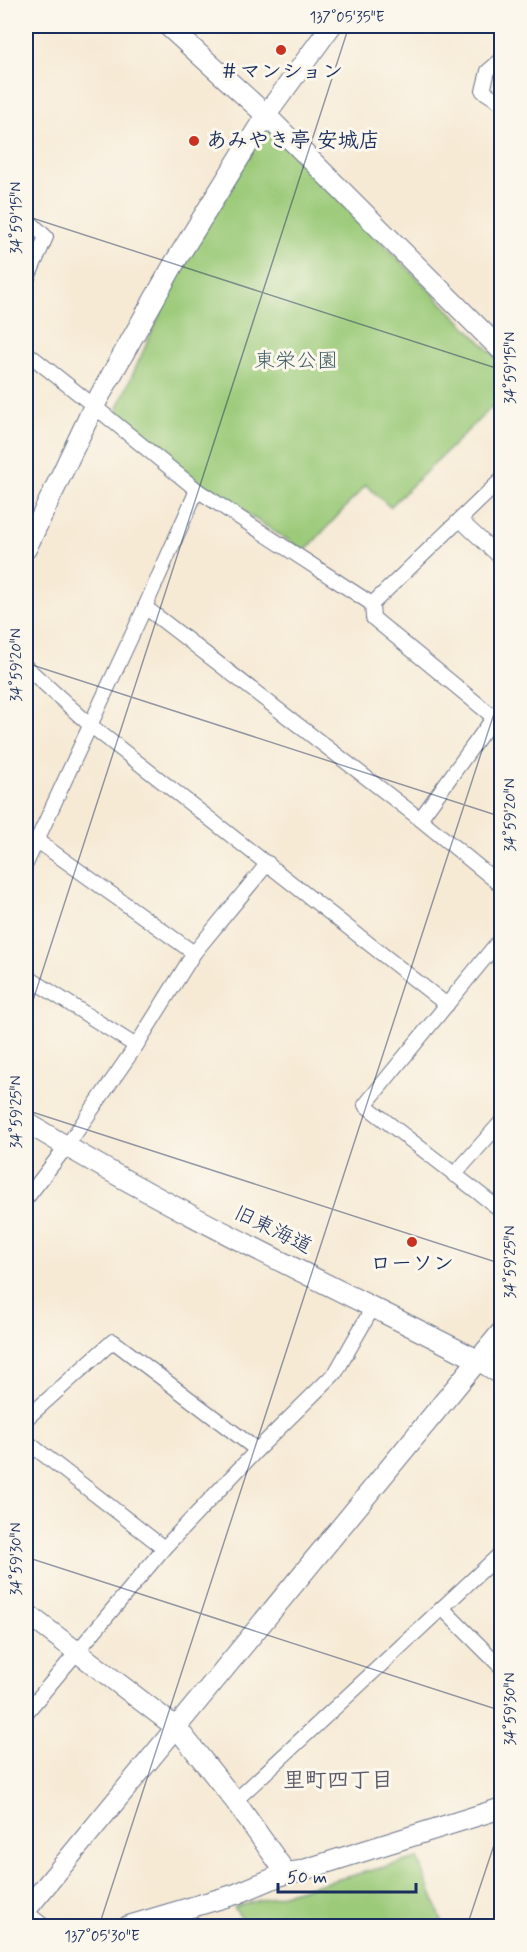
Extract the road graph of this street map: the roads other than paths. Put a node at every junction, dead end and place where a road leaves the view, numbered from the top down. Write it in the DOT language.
graph roads {
  1 [pos="168,26"];
  2 [pos="331,26"];
  3 [pos="501,59"];
  4 [pos="501,103"];
  5 [pos="266,115"];
  6 [pos="26,218"];
  7 [pos="26,282"];
  8 [pos="501,351"];
  9 [pos="26,352"];
  10 [pos="94,406"];
  11 [pos="501,479"];
  12 [pos="196,490"];
  13 [pos="460,520"];
  14 [pos="26,549"];
  15 [pos="501,559"];
  16 [pos="372,604"];
  17 [pos="145,607"];
  18 [pos="26,667"];
  19 [pos="498,721"];
  20 [pos="90,725"];
  21 [pos="420,819"];
  22 [pos="36,840"];
  23 [pos="268,863"];
  24 [pos="26,864"];
  25 [pos="501,886"];
  26 [pos="501,937"];
  27 [pos="194,953"];
  28 [pos="26,976"];
  29 [pos="447,1005"];
  30 [pos="136,1046"];
  31 [pos="501,1121"];
  32 [pos="26,1122"];
  33 [pos="66,1147"];
  34 [pos="454,1175"];
  35 [pos="26,1199"];
  36 [pos="501,1211"];
  37 [pos="373,1307"];
  38 [pos="501,1331"];
  39 [pos="478,1360"];
  40 [pos="501,1375"];
  41 [pos="26,1419"];
  42 [pos="26,1441"];
  43 [pos="257,1450"];
  44 [pos="164,1548"];
  45 [pos="501,1552"];
  46 [pos="442,1608"];
  47 [pos="26,1613"];
  48 [pos="77,1651"];
  49 [pos="501,1668"];
  50 [pos="26,1713"];
  51 [pos="177,1728"];
  52 [pos="235,1801"];
  53 [pos="501,1809"];
  54 [pos="286,1873"];
  55 [pos="26,1910"];
  56 [pos="26,1916"];
  57 [pos="39,1926"];
  58 [pos="129,1926"];
  1 -- 5 [label="street"];
  2 -- 5 [label="street"];
  3 -- 4 [label="street"];
  5 -- 8 [label="street"];
  5 -- 10 [label="street"];
  6 -- 7 [label="street"];
  9 -- 10 [label="street"];
  10 -- 12 [label="street"];
  10 -- 14 [label="street"];
  11 -- 13 [label="street"];
  12 -- 16 [label="street"];
  12 -- 17 [label="street"];
  13 -- 15 [label="street"];
  13 -- 16 [label="street"];
  16 -- 19 [label="street"];
  17 -- 20 [label="street"];
  17 -- 21 [label="street"];
  18 -- 20 [label="street"];
  19 -- 21 [label="street"];
  20 -- 22 [label="street"];
  20 -- 23 [label="street"];
  21 -- 25 [label="street"];
  22 -- 24 [label="street"];
  22 -- 27 [label="street"];
  23 -- 27 [label="street"];
  23 -- 29 [label="street"];
  26 -- 29 [label="street"];
  27 -- 30 [label="street"];
  28 -- 30 [label="street"];
  29 -- 34 [label="street"];
  30 -- 33 [label="street"];
  31 -- 34 [label="street"];
  32 -- 33 [label="street, 旧東海道"];
  33 -- 35 [label="street"];
  33 -- 37 [label="street, 旧東海道"];
  34 -- 36 [label="street"];
  37 -- 39 [label="street, 旧東海道"];
  37 -- 43 [label="street"];
  38 -- 39 [label="street"];
  39 -- 40 [label="street, 旧東海道"];
  39 -- 51 [label="street"];
  41 -- 43 [label="street"];
  42 -- 44 [label="street"];
  43 -- 44 [label="street"];
  44 -- 48 [label="street"];
  45 -- 46 [label="street"];
  46 -- 49 [label="street"];
  46 -- 52 [label="street"];
  47 -- 48 [label="street"];
  48 -- 50 [label="street"];
  48 -- 51 [label="street"];
  51 -- 52 [label="street"];
  51 -- 55 [label="street"];
  52 -- 54 [label="street"];
  53 -- 54 [label="street"];
  54 -- 58 [label="street"];
  56 -- 57 [label="street"];
}
